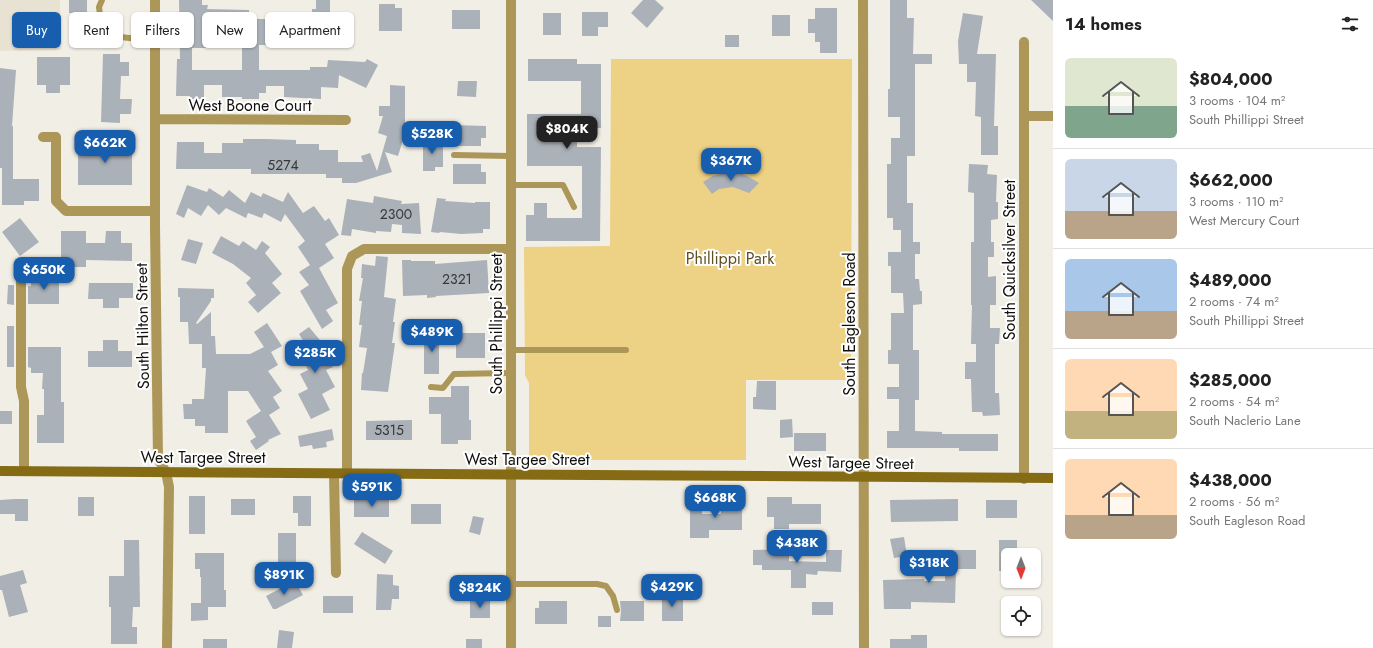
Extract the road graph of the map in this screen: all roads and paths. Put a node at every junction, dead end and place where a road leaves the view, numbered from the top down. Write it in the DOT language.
graph roads {
  1 [pos="102,0"];
  2 [pos="154,0"];
  3 [pos="511,0"];
  4 [pos="863,0"];
  5 [pos="154,12"];
  6 [pos="131,38"];
  7 [pos="1024,42"];
  8 [pos="155,48"];
  9 [pos="1024,116"];
  10 [pos="1053,116"];
  11 [pos="155,120"];
  12 [pos="346,120"];
  13 [pos="43,137"];
  14 [pos="454,155"];
  15 [pos="511,156"];
  16 [pos="511,185"];
  17 [pos="574,207"];
  18 [pos="155,211"];
  19 [pos="511,249"];
  20 [pos="21,282"];
  21 [pos="511,350"];
  22 [pos="626,350"];
  23 [pos="511,373"];
  24 [pos="431,388"];
  25 [pos="0,471"];
  26 [pos="24,471"];
  27 [pos="166,472"];
  28 [pos="334,474"];
  29 [pos="347,474"];
  30 [pos="511,474"];
  31 [pos="864,477"];
  32 [pos="1053,478"];
  33 [pos="1024,479"];
  34 [pos="336,573"];
  35 [pos="511,584"];
  36 [pos="617,610"];
  37 [pos="167,648"];
  38 [pos="511,648"];
  39 [pos="864,648"];
  1 -- 6 [label="lane"];
  2 -- 5 [label="street, South Hilton Street"];
  3 -- 15 [label="street, South Phillippi Street"];
  4 -- 31 [label="street, South Eagleson Road"];
  7 -- 9 [label="street, South Quicksilver Street"];
  8 -- 11 [label="street, South Hilton Street"];
  9 -- 10 [label="street"];
  9 -- 33 [label="street, South Quicksilver Street"];
  11 -- 12 [label="street, West Boone Court"];
  11 -- 18 [label="street, South Hilton Street"];
  13 -- 18 [label="street"];
  14 -- 15 [label="lane"];
  15 -- 16 [label="street, South Phillippi Street"];
  16 -- 17 [label="lane"];
  16 -- 19 [label="street, South Phillippi Street"];
  18 -- 27 [label="street, South Hilton Street"];
  19 -- 21 [label="street, South Phillippi Street"];
  19 -- 29 [label="street"];
  20 -- 26 [label="street"];
  21 -- 22 [label="lane"];
  21 -- 23 [label="street, South Phillippi Street"];
  23 -- 24 [label="lane"];
  23 -- 30 [label="street, South Phillippi Street"];
  25 -- 26 [label="street, West Targee Street"];
  26 -- 27 [label="street, West Targee Street"];
  27 -- 28 [label="street, West Targee Street"];
  27 -- 37 [label="street, South Hilton Street"];
  28 -- 29 [label="street, West Targee Street"];
  28 -- 34 [label="street"];
  29 -- 30 [label="street, West Targee Street"];
  30 -- 31 [label="street, West Targee Street"];
  30 -- 35 [label="street, South Phillippi Street"];
  31 -- 33 [label="street, West Targee Street"];
  31 -- 39 [label="street, South Eagleson Road"];
  32 -- 33 [label="street, West Targee Street"];
  35 -- 36 [label="lane"];
  35 -- 38 [label="street, South Phillippi Street"];
}
